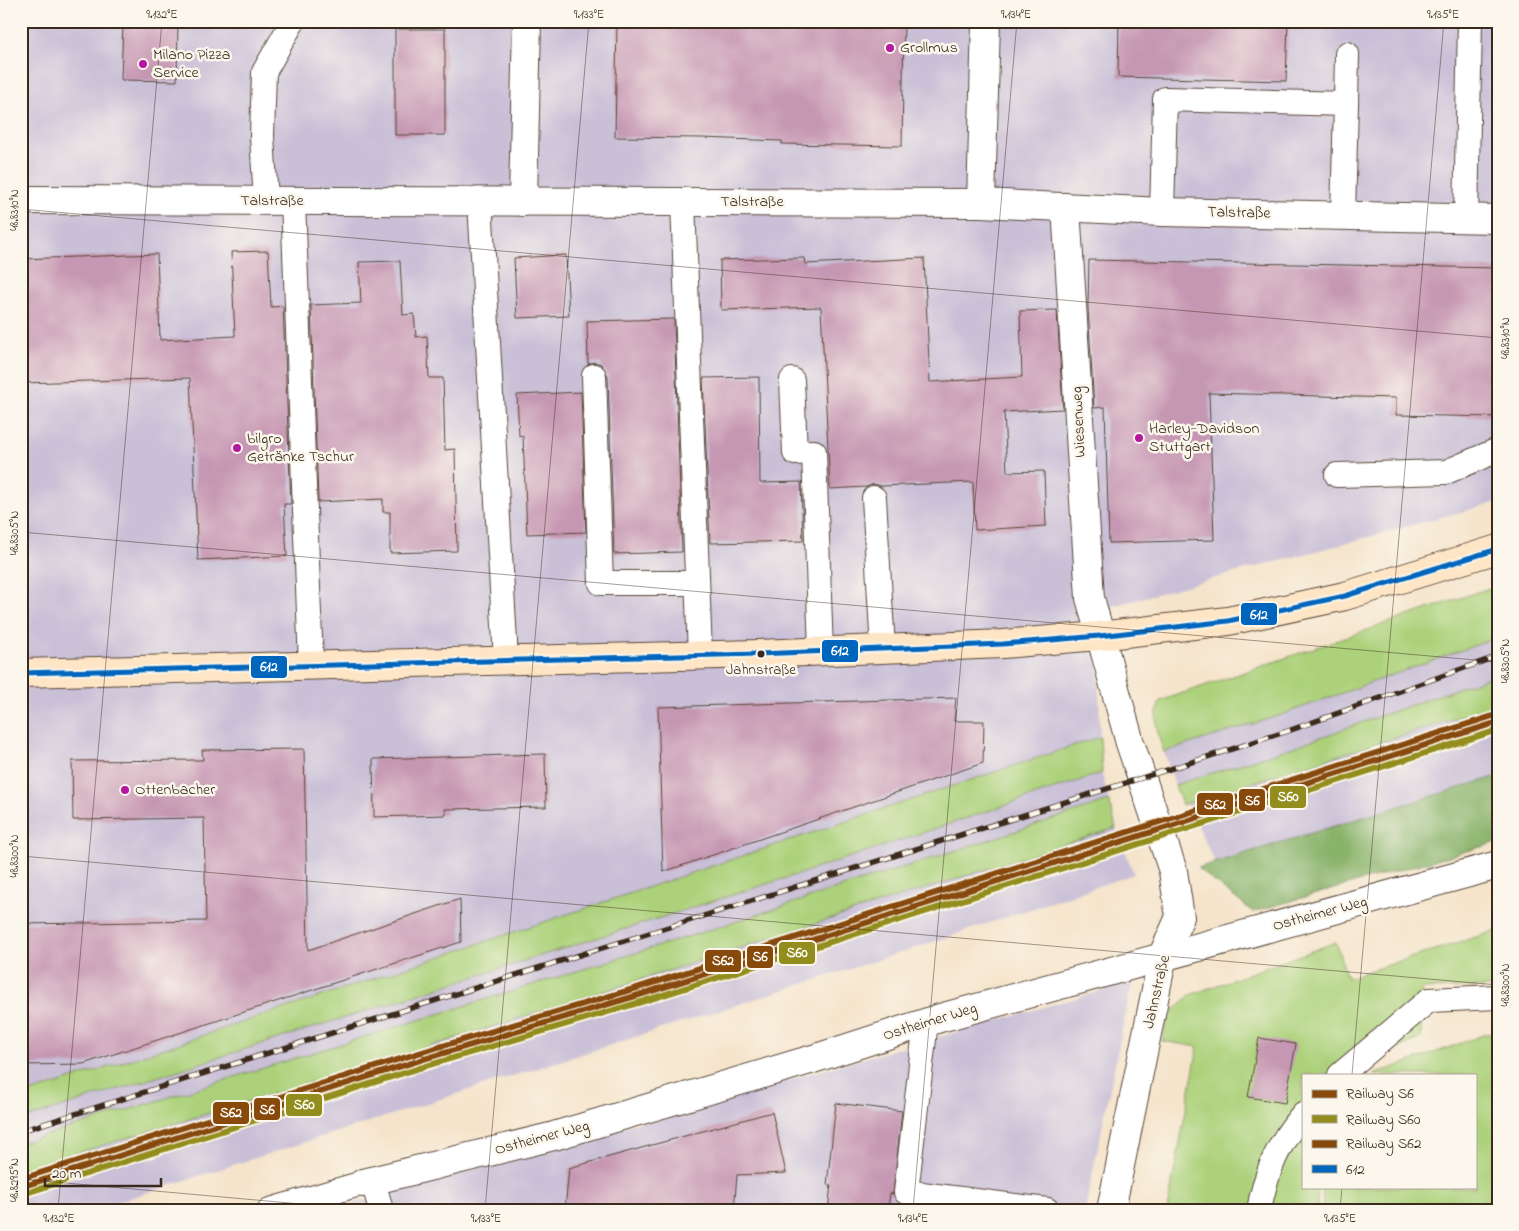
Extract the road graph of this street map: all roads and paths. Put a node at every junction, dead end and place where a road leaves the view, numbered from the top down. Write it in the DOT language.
graph roads {
  1 [pos="293,21"];
  2 [pos="527,21"];
  3 [pos="986,21"];
  4 [pos="1470,21"];
  5 [pos="1347,54"];
  6 [pos="1346,104"];
  7 [pos="21,200"];
  8 [pos="266,201"];
  9 [pos="293,201"];
  10 [pos="480,202"];
  11 [pos="523,202"];
  12 [pos="683,202"];
  13 [pos="981,203"];
  14 [pos="1066,207"];
  15 [pos="1162,212"];
  16 [pos="1343,215"];
  17 [pos="1466,218"];
  18 [pos="1498,219"];
  19 [pos="594,376"];
  20 [pos="792,380"];
  21 [pos="1498,450"];
  22 [pos="1337,476"];
  23 [pos="874,498"];
  24 [pos="1498,549"];
  25 [pos="697,583"];
  26 [pos="1099,636"];
  27 [pos="883,649"];
  28 [pos="821,652"];
  29 [pos="700,655"];
  30 [pos="506,660"];
  31 [pos="311,665"];
  32 [pos="21,673"];
  33 [pos="1498,865"];
  34 [pos="1163,955"];
  35 [pos="1498,997"];
  36 [pos="926,1022"];
  37 [pos="1341,1074"];
  38 [pos="1302,1115"];
  39 [pos="368,1182"];
  40 [pos="270,1210"];
  41 [pos="381,1210"];
  42 [pos="1046,1210"];
  43 [pos="1111,1210"];
  44 [pos="1259,1210"];
  1 -- 8 [label="lane"];
  2 -- 11 [label="street"];
  3 -- 13 [label="street"];
  4 -- 17 [label="lane"];
  5 -- 6 [label="lane"];
  6 -- 15 [label="lane"];
  6 -- 16 [label="lane"];
  7 -- 8 [label="street, Talstraße"];
  8 -- 9 [label="street, Talstraße"];
  9 -- 10 [label="street, Talstraße"];
  9 -- 31 [label="lane"];
  10 -- 11 [label="street, Talstraße"];
  10 -- 30 [label="lane"];
  11 -- 12 [label="street, Talstraße"];
  12 -- 13 [label="street, Talstraße"];
  12 -- 25 [label="lane"];
  13 -- 14 [label="street, Talstraße"];
  14 -- 15 [label="street, Talstraße"];
  14 -- 26 [label="street, Wiesenweg"];
  15 -- 16 [label="street, Talstraße"];
  16 -- 17 [label="street, Talstraße"];
  17 -- 18 [label="street, Talstraße"];
  19 -- 25 [label="lane"];
  20 -- 28 [label="lane"];
  21 -- 22 [label="lane"];
  23 -- 27 [label="lane"];
  24 -- 26 [label="main road"];
  25 -- 29 [label="lane"];
  26 -- 27 [label="main road"];
  26 -- 34 [label="street, Jahnstraße"];
  27 -- 28 [label="main road"];
  28 -- 29 [label="main road"];
  29 -- 30 [label="main road"];
  30 -- 31 [label="main road"];
  31 -- 32 [label="main road"];
  33 -- 34 [label="street, Ostheimer Weg"];
  34 -- 36 [label="street, Ostheimer Weg"];
  34 -- 43 [label="street, Jahnstraße"];
  35 -- 37 [label="lane"];
  36 -- 39 [label="street, Ostheimer Weg"];
  36 -- 42 [label="lane"];
  38 -- 44 [label="lane"];
  39 -- 40 [label="lane"];
  39 -- 41 [label="lane"];
}
